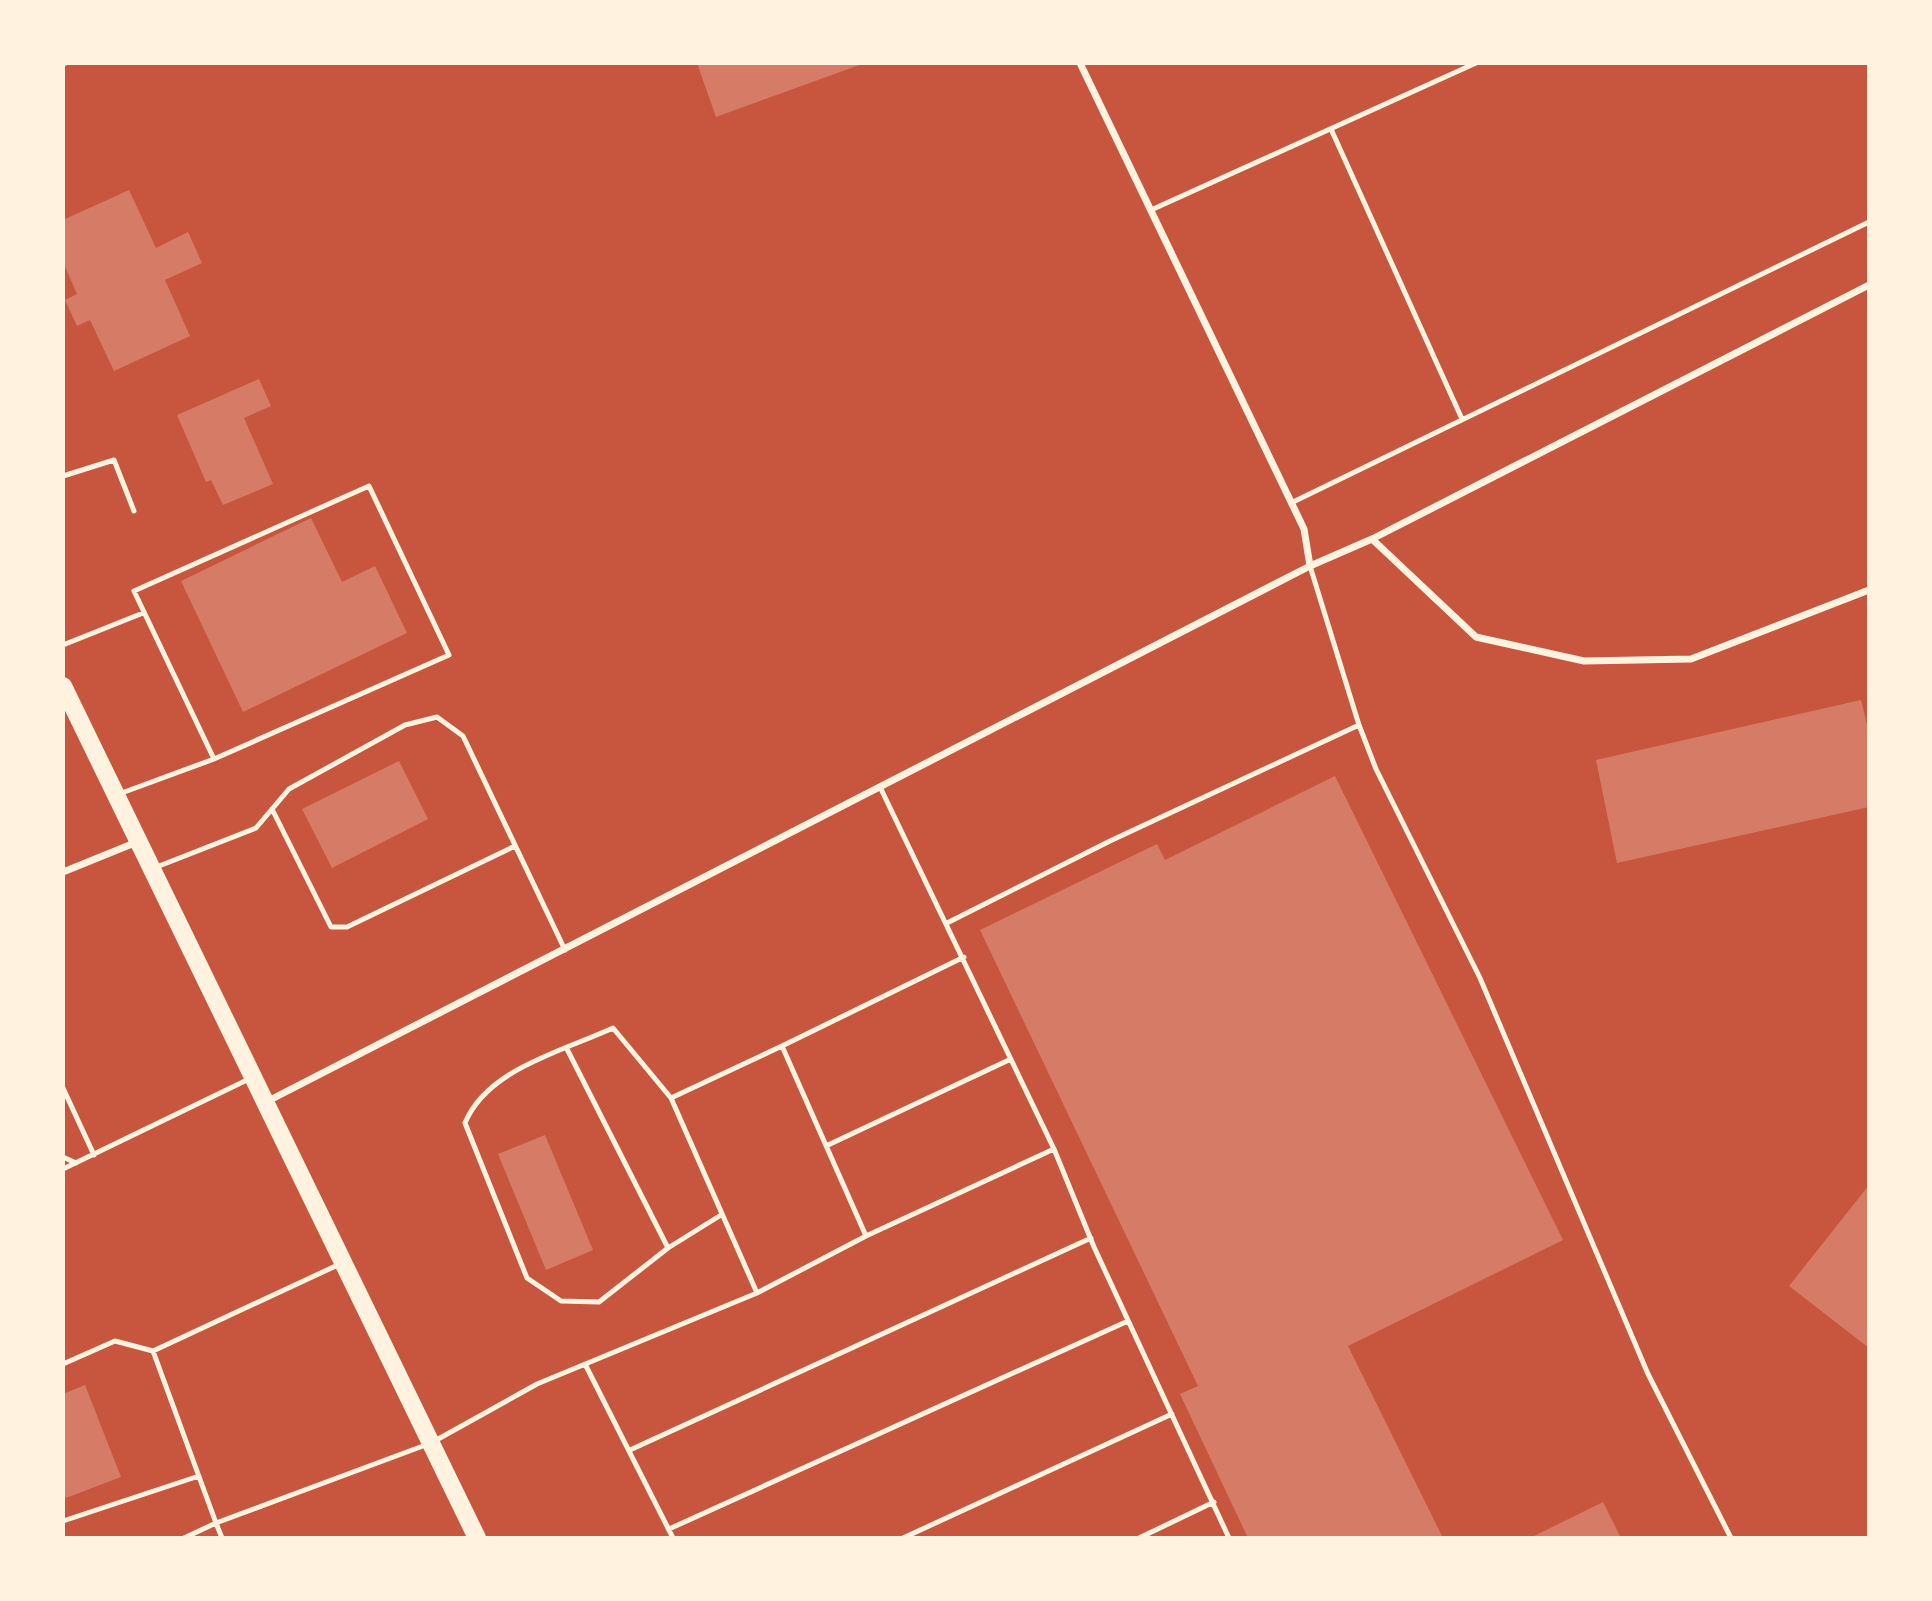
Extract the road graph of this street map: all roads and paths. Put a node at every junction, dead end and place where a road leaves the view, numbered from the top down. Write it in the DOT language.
graph roads {
  1 [pos="1080,63"];
  2 [pos="1476,63"];
  3 [pos="1331,129"];
  4 [pos="1150,209"];
  5 [pos="1869,222"];
  6 [pos="1869,285"];
  7 [pos="1462,419"];
  8 [pos="63,477"];
  9 [pos="1292,503"];
  10 [pos="134,510"];
  11 [pos="1372,539"];
  12 [pos="1310,566"];
  13 [pos="1869,590"];
  14 [pos="143,613"];
  15 [pos="63,645"];
  16 [pos="64,691"];
  17 [pos="1359,725"];
  18 [pos="214,759"];
  19 [pos="880,789"];
  20 [pos="116,795"];
  21 [pos="272,809"];
  22 [pos="138,842"];
  23 [pos="515,846"];
  24 [pos="151,869"];
  25 [pos="63,872"];
  26 [pos="947,923"];
  27 [pos="565,950"];
  28 [pos="964,957"];
  29 [pos="782,1046"];
  30 [pos="567,1049"];
  31 [pos="1012,1059"];
  32 [pos="253,1077"];
  33 [pos="63,1088"];
  34 [pos="671,1098"];
  35 [pos="265,1103"];
  36 [pos="828,1145"];
  37 [pos="1054,1149"];
  38 [pos="94,1155"];
  39 [pos="63,1157"];
  40 [pos="76,1163"];
  41 [pos="63,1168"];
  42 [pos="722,1215"];
  43 [pos="866,1236"];
  44 [pos="1091,1238"];
  45 [pos="668,1248"];
  46 [pos="343,1262"];
  47 [pos="757,1293"];
  48 [pos="1128,1321"];
  49 [pos="153,1351"];
  50 [pos="63,1364"];
  51 [pos="585,1364"];
  52 [pos="1172,1414"];
  53 [pos="430,1443"];
  54 [pos="630,1450"];
  55 [pos="199,1476"];
  56 [pos="1214,1502"];
  57 [pos="63,1521"];
  58 [pos="216,1523"];
  59 [pos="669,1529"];
  60 [pos="184,1538"];
  61 [pos="222,1538"];
  62 [pos="477,1538"];
  63 [pos="673,1538"];
  64 [pos="903,1538"];
  65 [pos="1139,1538"];
  66 [pos="1229,1538"];
  67 [pos="1731,1538"];
  1 -- 4 [label="street"];
  2 -- 3 [label="lane"];
  3 -- 4 [label="lane"];
  3 -- 7 [label="lane"];
  4 -- 9 [label="street"];
  5 -- 7 [label="lane"];
  6 -- 11 [label="street"];
  7 -- 9 [label="lane"];
  8 -- 10 [label="lane"];
  9 -- 12 [label="street"];
  11 -- 12 [label="street"];
  11 -- 13 [label="street"];
  12 -- 17 [label="lane"];
  12 -- 19 [label="street"];
  14 -- 15 [label="lane"];
  14 -- 18 [label="lane"];
  14 -- 18 [label="lane"];
  16 -- 20 [label="main road"];
  17 -- 26 [label="lane"];
  17 -- 67 [label="lane"];
  18 -- 20 [label="lane"];
  19 -- 26 [label="lane"];
  19 -- 27 [label="street"];
  20 -- 22 [label="main road"];
  21 -- 23 [label="lane"];
  21 -- 23 [label="lane"];
  21 -- 24 [label="lane"];
  22 -- 24 [label="main road"];
  22 -- 25 [label="street"];
  23 -- 27 [label="lane"];
  24 -- 32 [label="main road"];
  26 -- 28 [label="lane"];
  27 -- 35 [label="street"];
  28 -- 29 [label="lane"];
  28 -- 31 [label="lane"];
  29 -- 34 [label="lane"];
  29 -- 36 [label="lane"];
  30 -- 34 [label="lane"];
  30 -- 45 [label="lane"];
  30 -- 45 [label="lane"];
  31 -- 36 [label="lane"];
  31 -- 37 [label="lane"];
  32 -- 35 [label="main road"];
  32 -- 38 [label="lane"];
  33 -- 38 [label="lane"];
  34 -- 42 [label="lane"];
  35 -- 46 [label="main road"];
  36 -- 43 [label="lane"];
  37 -- 43 [label="lane"];
  37 -- 44 [label="lane"];
  38 -- 40 [label="lane"];
  39 -- 40 [label="lane"];
  40 -- 41 [label="lane"];
  42 -- 45 [label="lane"];
  42 -- 47 [label="lane"];
  43 -- 47 [label="lane"];
  44 -- 48 [label="lane"];
  44 -- 54 [label="lane"];
  46 -- 49 [label="lane"];
  46 -- 53 [label="main road"];
  47 -- 51 [label="lane"];
  48 -- 52 [label="lane"];
  48 -- 59 [label="lane"];
  49 -- 50 [label="lane"];
  49 -- 55 [label="lane"];
  51 -- 53 [label="lane"];
  51 -- 54 [label="lane"];
  52 -- 56 [label="lane"];
  52 -- 64 [label="lane"];
  53 -- 58 [label="lane"];
  53 -- 62 [label="main road"];
  54 -- 59 [label="lane"];
  55 -- 57 [label="lane"];
  55 -- 58 [label="lane"];
  56 -- 65 [label="lane"];
  56 -- 66 [label="lane"];
  58 -- 60 [label="lane"];
  58 -- 61 [label="lane"];
  59 -- 63 [label="lane"];
}
